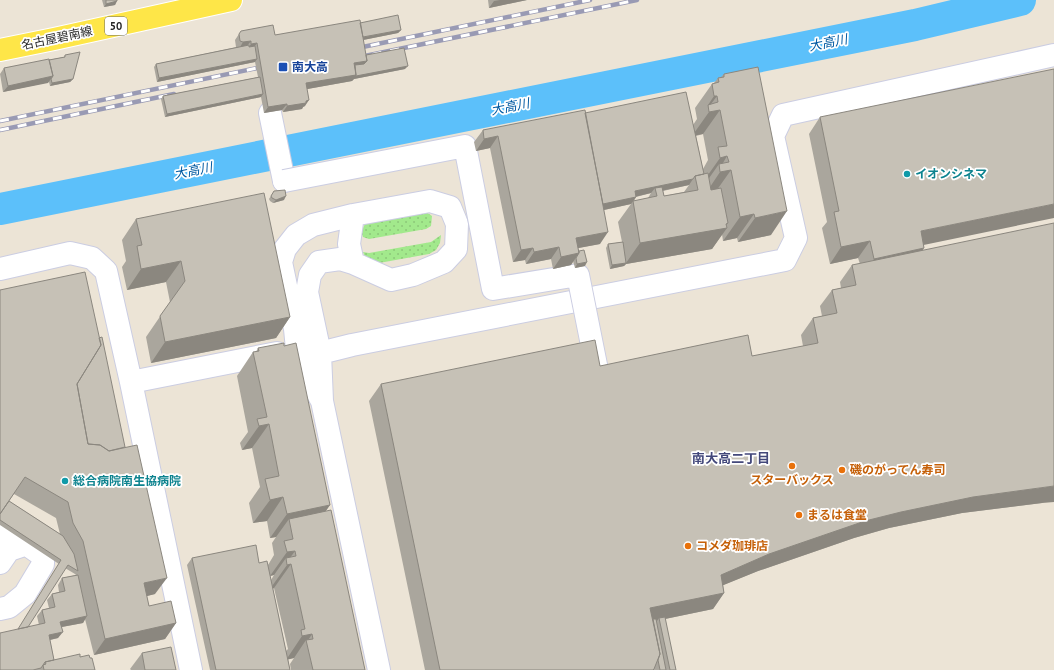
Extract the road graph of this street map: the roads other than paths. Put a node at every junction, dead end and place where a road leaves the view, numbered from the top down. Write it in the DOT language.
graph roads {
  1 [pos="231,0"];
  2 [pos="0,50"];
  3 [pos="1054,55"];
  4 [pos="270,113"];
  5 [pos="353,215"];
  6 [pos="353,263"];
  7 [pos="0,269"];
  8 [pos="297,349"];
  9 [pos="320,353"];
  10 [pos="599,380"];
  11 [pos="131,382"];
  12 [pos="322,401"];
  13 [pos="0,536"];
  14 [pos="27,544"];
  15 [pos="0,563"];
  16 [pos="0,609"];
  17 [pos="192,670"];
  18 [pos="379,670"];
  1 -- 2 [label="main road, 名古屋碧南線 / 50"];
  3 -- 9 [label="street"];
  4 -- 10 [label="street, bridge"];
  5 -- 6 [label="street"];
  5 -- 6 [label="street"];
  5 -- 8 [label="street"];
  6 -- 9 [label="street"];
  7 -- 11 [label="street"];
  8 -- 11 [label="street"];
  8 -- 12 [label="street"];
  9 -- 12 [label="street"];
  11 -- 17 [label="street"];
  12 -- 18 [label="street"];
  13 -- 14 [label="street"];
  14 -- 15 [label="street"];
  14 -- 16 [label="street"];
}
